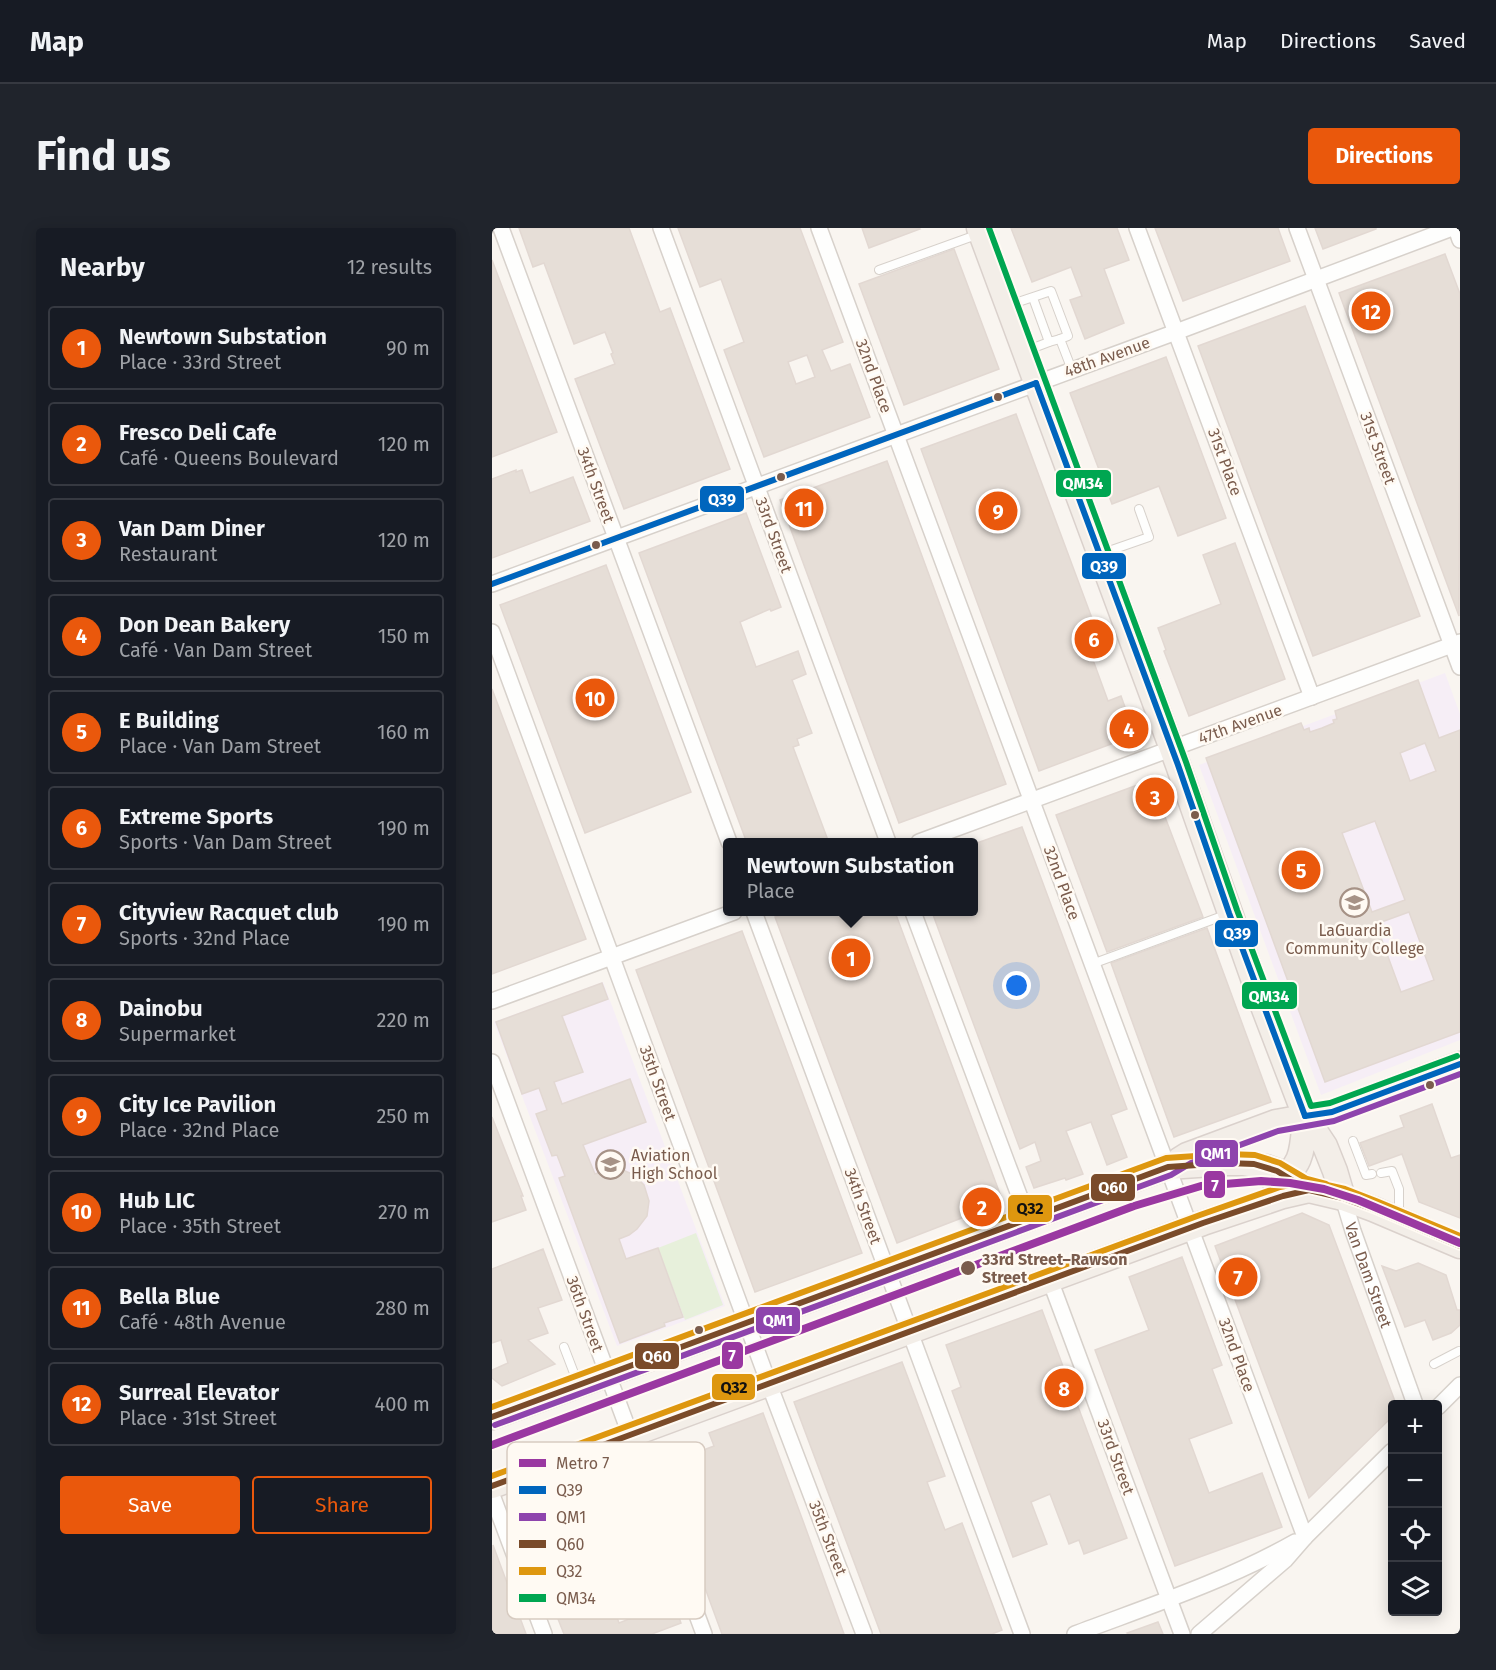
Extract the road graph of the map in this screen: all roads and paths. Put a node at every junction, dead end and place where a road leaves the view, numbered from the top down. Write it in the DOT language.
graph roads {
  1 [pos="501,228"];
  2 [pos="661,228"];
  3 [pos="819,228"];
  4 [pos="1137,228"];
  5 [pos="1297,228"];
  6 [pos="1454,228"];
  7 [pos="980,231"];
  8 [pos="1460,240"];
  9 [pos="879,270"];
  10 [pos="1316,279"];
  11 [pos="1033,298"];
  12 [pos="1007,306"];
  13 [pos="1176,332"];
  14 [pos="1060,339"];
  15 [pos="1049,342"];
  16 [pos="1024,352"];
  17 [pos="1072,370"];
  18 [pos="1036,383"];
  19 [pos="896,435"];
  20 [pos="756,486"];
  21 [pos="1139,509"];
  22 [pos="616,538"];
  23 [pos="1099,554"];
  24 [pos="492,584"];
  25 [pos="492,632"];
  26 [pos="1456,643"];
  27 [pos="1460,667"];
  28 [pos="1312,697"];
  29 [pos="1172,749"];
  30 [pos="1032,801"];
  31 [pos="727,838"];
  32 [pos="886,838"];
  33 [pos="932,838"];
  34 [pos="1229,913"];
  35 [pos="723,916"];
  36 [pos="755,916"];
  37 [pos="914,916"];
  38 [pos="612,957"];
  39 [pos="1092,964"];
  40 [pos="492,1001"];
  41 [pos="492,1062"];
  42 [pos="1460,1064"];
  43 [pos="1305,1116"];
  44 [pos="1353,1141"];
  45 [pos="1168,1167"];
  46 [pos="1381,1173"];
  47 [pos="1372,1174"];
  48 [pos="1287,1176"];
  49 [pos="1310,1190"];
  50 [pos="1343,1198"];
  51 [pos="1235,1213"];
  52 [pos="1028,1219"];
  53 [pos="1399,1220"];
  54 [pos="1191,1228"];
  55 [pos="1460,1246"];
  56 [pos="887,1271"];
  57 [pos="1050,1280"];
  58 [pos="747,1323"];
  59 [pos="910,1332"];
  60 [pos="564,1347"];
  61 [pos="1460,1351"];
  62 [pos="1434,1364"];
  63 [pos="607,1375"];
  64 [pos="769,1384"];
  65 [pos="579,1385"];
  66 [pos="1460,1385"];
  67 [pos="1414,1400"];
  68 [pos="1442,1402"];
  69 [pos="494,1410"];
  70 [pos="630,1435"];
  71 [pos="611,1442"];
  72 [pos="633,1442"];
  73 [pos="1389,1454"];
  74 [pos="507,1480"];
  75 [pos="492,1486"];
  76 [pos="492,1496"];
  77 [pos="507,1536"];
  78 [pos="1305,1537"];
  79 [pos="1168,1599"];
  80 [pos="538,1619"];
  81 [pos="698,1619"];
  82 [pos="544,1634"];
  83 [pos="704,1634"];
  84 [pos="864,1634"];
  85 [pos="1022,1634"];
  86 [pos="1075,1634"];
  87 [pos="1182,1634"];
  88 [pos="1199,1634"];
  1 -- 22 [label="street, 34th Street"];
  2 -- 20 [label="street, 33rd Street"];
  3 -- 19 [label="street, 32nd Place"];
  4 -- 13 [label="street, 31st Place"];
  5 -- 10 [label="street, 31st Street"];
  6 -- 8 [label="street"];
  6 -- 10 [label="street, 48th Avenue"];
  7 -- 9 [label="lane"];
  7 -- 12 [label="main road, Van Dam Street"];
  10 -- 13 [label="street, 48th Avenue"];
  10 -- 26 [label="street, 31st Street"];
  11 -- 12 [label="lane"];
  11 -- 14 [label="lane"];
  11 -- 15 [label="lane"];
  12 -- 16 [label="main road, Van Dam Street"];
  13 -- 17 [label="street, 48th Avenue"];
  13 -- 28 [label="street, 31st Place"];
  14 -- 15 [label="lane"];
  14 -- 17 [label="lane"];
  15 -- 16 [label="lane"];
  16 -- 18 [label="main road, Van Dam Street"];
  17 -- 18 [label="street, 48th Avenue"];
  18 -- 19 [label="street, 48th Avenue"];
  18 -- 23 [label="main road, Van Dam Street"];
  19 -- 20 [label="street, 48th Avenue"];
  19 -- 30 [label="street, 32nd Place"];
  20 -- 22 [label="street, 48th Avenue"];
  20 -- 32 [label="street, 33rd Street"];
  21 -- 23 [label="lane"];
  22 -- 24 [label="street, 48th Avenue"];
  22 -- 31 [label="street, 34th Street"];
  23 -- 29 [label="main road, Van Dam Street"];
  25 -- 38 [label="street, 35th Street"];
  26 -- 27 [label="street, 31st Street"];
  26 -- 28 [label="street, 47th Avenue"];
  28 -- 29 [label="street, 47th Avenue"];
  29 -- 30 [label="street, 47th Avenue"];
  29 -- 34 [label="main road, Van Dam Street"];
  30 -- 33 [label="street, 47th Avenue"];
  30 -- 39 [label="street, 32nd Place"];
  34 -- 39 [label="lane"];
  34 -- 43 [label="main road, Van Dam Street"];
  35 -- 38 [label="street"];
  36 -- 56 [label="street, 34th Street"];
  37 -- 52 [label="street"];
  38 -- 40 [label="street"];
  38 -- 58 [label="street, 35th Street"];
  39 -- 45 [label="street, 32nd Place"];
  41 -- 63 [label="street, 36th Street"];
  42 -- 43 [label="main road"];
  43 -- 45 [label="main road"];
  43 -- 48 [label="main road, Van Dam Street"];
  43 -- 50 [label="main road, Van Dam Street"];
  44 -- 47 [label="lane"];
  45 -- 48 [label="main road"];
  45 -- 52 [label="main road"];
  45 -- 54 [label="street, 32nd Place"];
  46 -- 53 [label="lane"];
  48 -- 49 [label="main road"];
  48 -- 51 [label="main road"];
  49 -- 50 [label="main road"];
  49 -- 51 [label="main road"];
  50 -- 53 [label="main road"];
  50 -- 67 [label="street, Van Dam Street"];
  51 -- 54 [label="main road"];
  52 -- 56 [label="main road"];
  53 -- 55 [label="main road"];
  54 -- 57 [label="main road"];
  54 -- 78 [label="street, 32nd Place"];
  56 -- 58 [label="main road"];
  56 -- 59 [label="street, 34th Street"];
  57 -- 59 [label="main road"];
  57 -- 79 [label="street, 33rd Street"];
  58 -- 63 [label="main road"];
  58 -- 64 [label="street, 35th Street"];
  59 -- 64 [label="main road"];
  59 -- 85 [label="street, 34th Street"];
  60 -- 65 [label="lane"];
  61 -- 62 [label="lane"];
  63 -- 65 [label="main road"];
  63 -- 70 [label="street, 36th Street"];
  64 -- 70 [label="main road"];
  64 -- 84 [label="street, 35th Street"];
  65 -- 69 [label="main road"];
  66 -- 68 [label="street"];
  70 -- 71 [label="main road"];
  70 -- 72 [label="street, 36th Street"];
  73 -- 78 [label="street"];
  74 -- 75 [label="main road"];
  76 -- 77 [label="street"];
  78 -- 79 [label="street"];
  78 -- 88 [label="street"];
  79 -- 86 [label="street"];
  79 -- 87 [label="street, 33rd Street"];
  80 -- 82 [label="street"];
  81 -- 83 [label="street, 36th Street"];
}
